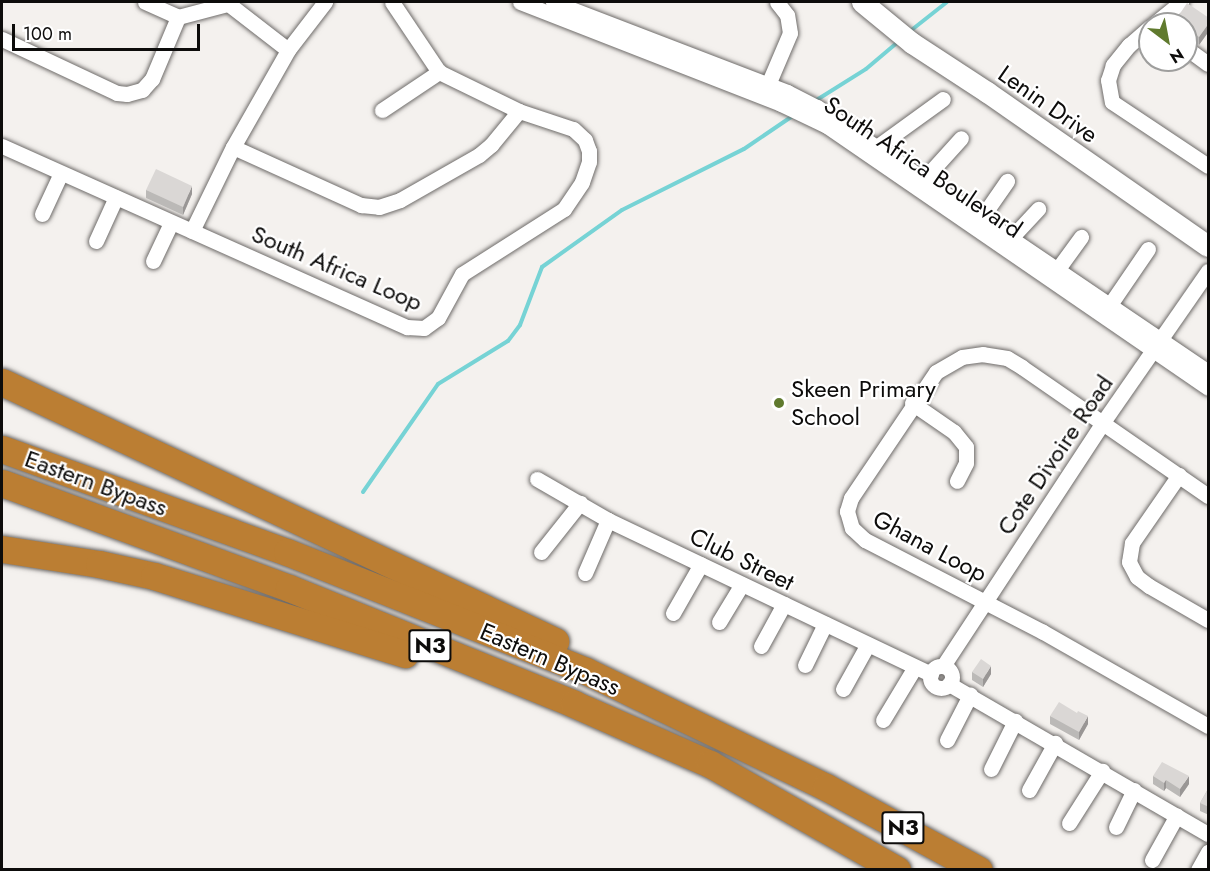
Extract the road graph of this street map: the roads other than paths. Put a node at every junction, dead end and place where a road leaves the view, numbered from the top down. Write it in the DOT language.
graph roads {
  1 [pos="145,2"];
  2 [pos="325,2"];
  3 [pos="392,2"];
  4 [pos="520,2"];
  5 [pos="553,2"];
  6 [pos="777,2"];
  7 [pos="861,2"];
  8 [pos="1181,2"];
  9 [pos="226,3"];
  10 [pos="1169,12"];
  11 [pos="178,17"];
  12 [pos="1138,38"];
  13 [pos="2,39"];
  14 [pos="288,50"];
  15 [pos="439,72"];
  16 [pos="766,94"];
  17 [pos="943,99"];
  18 [pos="382,110"];
  19 [pos="519,111"];
  20 [pos="961,138"];
  21 [pos="878,146"];
  22 [pos="233,147"];
  23 [pos="3,152"];
  24 [pos="1209,166"];
  25 [pos="61,173"];
  26 [pos="924,179"];
  27 [pos="1007,181"];
  28 [pos="116,197"];
  29 [pos="1038,209"];
  30 [pos="42,214"];
  31 [pos="981,217"];
  32 [pos="171,223"];
  33 [pos="192,231"];
  34 [pos="1081,237"];
  35 [pos="1011,238"];
  36 [pos="96,241"];
  37 [pos="1209,246"];
  38 [pos="1148,249"];
  39 [pos="153,261"];
  40 [pos="1057,270"];
  41 [pos="1209,271"];
  42 [pos="1109,306"];
  43 [pos="1157,344"];
  44 [pos="1209,372"];
  45 [pos="2,382"];
  46 [pos="1209,388"];
  47 [pos="912,403"];
  48 [pos="1103,422"];
  49 [pos="2,449"];
  50 [pos="1179,475"];
  51 [pos="537,479"];
  52 [pos="957,481"];
  53 [pos="2,483"];
  54 [pos="1209,496"];
  55 [pos="580,503"];
  56 [pos="608,520"];
  57 [pos="2,549"];
  58 [pos="541,552"];
  59 [pos="701,564"];
  60 [pos="585,573"];
  61 [pos="742,584"];
  62 [pos="984,600"];
  63 [pos="784,604"];
  64 [pos="673,613"];
  65 [pos="1209,620"];
  66 [pos="719,622"];
  67 [pos="825,624"];
  68 [pos="868,644"];
  69 [pos="760,646"];
  70 [pos="805,665"];
  71 [pos="915,667"];
  72 [pos="937,670"];
  73 [pos="843,689"];
  74 [pos="970,695"];
  75 [pos="884,720"];
  76 [pos="1015,721"];
  77 [pos="1209,726"];
  78 [pos="947,740"];
  79 [pos="1055,743"];
  80 [pos="991,768"];
  81 [pos="1102,771"];
  82 [pos="826,787"];
  83 [pos="1029,790"];
  84 [pos="1134,790"];
  85 [pos="1177,815"];
  86 [pos="1069,823"];
  87 [pos="1116,826"];
  88 [pos="1209,834"];
  89 [pos="845,841"];
  90 [pos="1209,852"];
  91 [pos="1152,860"];
  92 [pos="897,870"];
  93 [pos="979,870"];
  94 [pos="1198,870"];
  1 -- 11 [label="street"];
  2 -- 14 [label="street"];
  3 -- 15 [label="street"];
  4 -- 16 [label="street, South Africa Boulevard"];
  5 -- 16 [label="street, South Africa Boulevard"];
  6 -- 16 [label="street"];
  7 -- 37 [label="street, Lenin Drive"];
  8 -- 10 [label="street"];
  9 -- 11 [label="street"];
  9 -- 14 [label="street"];
  11 -- 13 [label="street"];
  12 -- 24 [label="street"];
  14 -- 22 [label="street"];
  15 -- 18 [label="street"];
  15 -- 19 [label="street, South Africa Loop"];
  16 -- 21 [label="street, South Africa Boulevard"];
  16 -- 43 [label="street, South Africa Boulevard"];
  17 -- 21 [label="street"];
  19 -- 22 [label="street"];
  19 -- 33 [label="street, South Africa Loop"];
  20 -- 26 [label="street"];
  21 -- 26 [label="street, South Africa Boulevard"];
  22 -- 33 [label="street"];
  23 -- 25 [label="street, South Africa Loop"];
  25 -- 28 [label="street, South Africa Loop"];
  25 -- 30 [label="street"];
  26 -- 31 [label="street, South Africa Boulevard"];
  27 -- 31 [label="street"];
  28 -- 32 [label="street, South Africa Loop"];
  28 -- 36 [label="street"];
  29 -- 35 [label="street"];
  31 -- 35 [label="street, South Africa Boulevard"];
  32 -- 33 [label="street, South Africa Loop"];
  32 -- 39 [label="street"];
  34 -- 40 [label="street"];
  35 -- 40 [label="street, South Africa Boulevard"];
  38 -- 42 [label="street"];
  40 -- 42 [label="street, South Africa Boulevard"];
  41 -- 43 [label="street, Cote Divoire Road"];
  42 -- 43 [label="street, South Africa Boulevard"];
  43 -- 44 [label="street, South Africa Boulevard"];
  43 -- 46 [label="street, South Africa Boulevard"];
  43 -- 48 [label="street, Cote Divoire Road"];
  45 -- 82 [label="highway"];
  47 -- 48 [label="street, Ghana Loop"];
  47 -- 52 [label="street"];
  47 -- 62 [label="street, Ghana Loop"];
  48 -- 50 [label="street, Ghana Loop"];
  48 -- 62 [label="street, Cote Divoire Road"];
  49 -- 82 [label="highway, Eastern Bypass / N3"];
  50 -- 54 [label="street, Ghana Loop"];
  50 -- 65 [label="street"];
  51 -- 55 [label="street, Club Street"];
  53 -- 89 [label="highway, Eastern Bypass / N3"];
  55 -- 56 [label="street, Club Street"];
  55 -- 58 [label="street"];
  56 -- 59 [label="street, Club Street"];
  56 -- 60 [label="street"];
  57 -- 89 [label="highway"];
  59 -- 61 [label="street, Club Street"];
  59 -- 64 [label="street"];
  61 -- 63 [label="street, Club Street"];
  61 -- 66 [label="street"];
  62 -- 72 [label="street, Cote Divoire Road"];
  62 -- 77 [label="street, Ghana Loop"];
  63 -- 67 [label="street, Club Street"];
  63 -- 69 [label="street"];
  67 -- 68 [label="street, Club Street"];
  67 -- 70 [label="street"];
  68 -- 71 [label="street, Club Street"];
  68 -- 73 [label="street"];
  71 -- 72 [label="street, Club Street"];
  71 -- 75 [label="street"];
  72 -- 74 [label="street"];
  74 -- 76 [label="street"];
  74 -- 78 [label="street"];
  76 -- 79 [label="street"];
  76 -- 80 [label="street"];
  79 -- 81 [label="street"];
  79 -- 83 [label="street"];
  81 -- 84 [label="street"];
  81 -- 86 [label="street"];
  82 -- 93 [label="highway, Eastern Bypass / N3"];
  84 -- 85 [label="street"];
  84 -- 87 [label="street"];
  85 -- 88 [label="street"];
  85 -- 91 [label="street"];
  89 -- 92 [label="highway, Eastern Bypass / N3"];
  90 -- 94 [label="street"];
}
